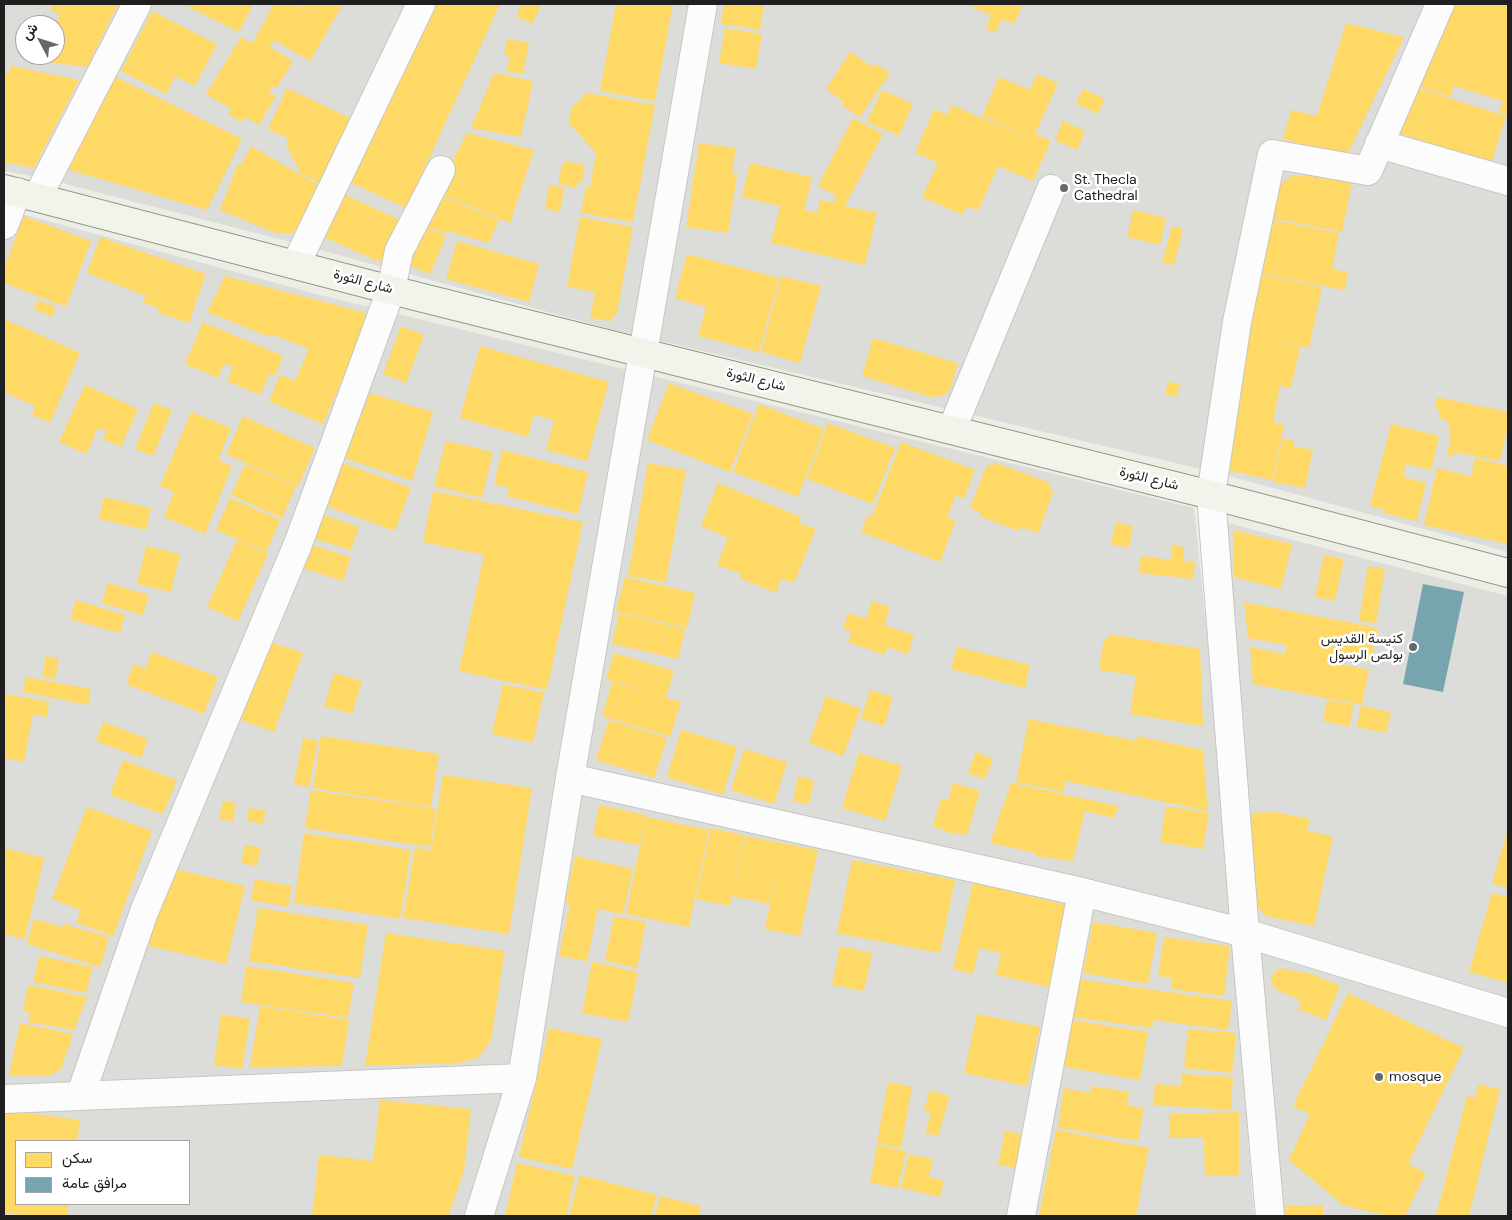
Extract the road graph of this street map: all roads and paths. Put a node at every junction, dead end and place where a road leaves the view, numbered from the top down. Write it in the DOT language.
graph roads {
  1 [pos="137,4"];
  2 [pos="421,4"];
  3 [pos="704,4"];
  4 [pos="1440,4"];
  5 [pos="1379,144"];
  6 [pos="441,170"];
  7 [pos="1508,181"];
  8 [pos="1051,189"];
  9 [pos="20,193"];
  10 [pos="4,225"];
  11 [pos="296,264"];
  12 [pos="391,290"];
  13 [pos="643,352"];
  14 [pos="952,429"];
  15 [pos="1211,495"];
  16 [pos="1508,573"];
  17 [pos="570,778"];
  18 [pos="1082,892"];
  19 [pos="1245,933"];
  20 [pos="1508,1012"];
  21 [pos="522,1078"];
  22 [pos="81,1094"];
  23 [pos="4,1099"];
  24 [pos="479,1216"];
  25 [pos="1021,1216"];
  26 [pos="1270,1216"];
  1 -- 9 [label="street"];
  2 -- 11 [label="street"];
  3 -- 13 [label="street"];
  4 -- 5 [label="street"];
  5 -- 7 [label="street"];
  5 -- 15 [label="street"];
  6 -- 12 [label="street"];
  8 -- 14 [label="street"];
  9 -- 10 [label="street"];
  9 -- 11 [label="main road, شارع الثورة"];
  11 -- 12 [label="main road, شارع الثورة"];
  12 -- 13 [label="main road, شارع الثورة"];
  12 -- 22 [label="street"];
  13 -- 14 [label="main road, شارع الثورة"];
  13 -- 17 [label="street"];
  14 -- 15 [label="main road, شارع الثورة"];
  15 -- 16 [label="main road, شارع الثورة"];
  15 -- 19 [label="street"];
  17 -- 18 [label="street"];
  17 -- 21 [label="street"];
  18 -- 19 [label="street"];
  18 -- 25 [label="street"];
  19 -- 20 [label="street"];
  19 -- 26 [label="street"];
  21 -- 22 [label="street"];
  21 -- 24 [label="street"];
  22 -- 23 [label="street"];
}
